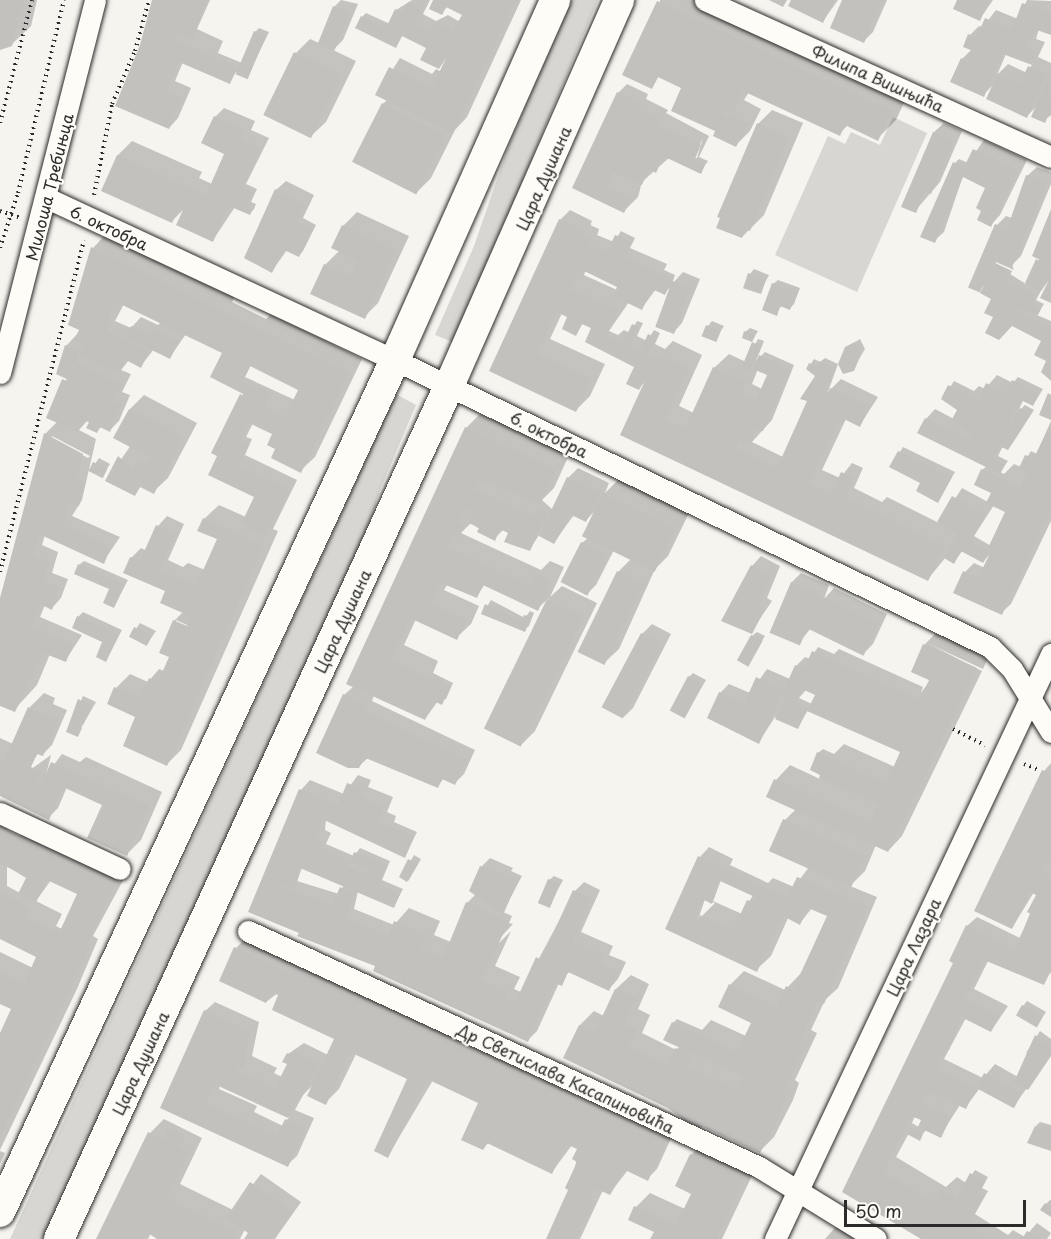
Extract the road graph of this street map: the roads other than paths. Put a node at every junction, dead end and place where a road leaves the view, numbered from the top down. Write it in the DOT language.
graph roads {
  1 [pos="95,0"];
  2 [pos="555,0"];
  3 [pos="620,0"];
  4 [pos="705,0"];
  5 [pos="1051,157"];
  6 [pos="47,198"];
  7 [pos="395,360"];
  8 [pos="1,369"];
  9 [pos="449,386"];
  10 [pos="1051,654"];
  11 [pos="1030,698"];
  12 [pos="1051,732"];
  13 [pos="0,813"];
  14 [pos="120,870"];
  15 [pos="248,931"];
  16 [pos="799,1189"];
  17 [pos="0,1212"];
  18 [pos="59,1239"];
  19 [pos="775,1239"];
  20 [pos="876,1239"];
  1 -- 6 [label="street, Милоша Требињца"];
  2 -- 7 [label="street"];
  3 -- 9 [label="street, Цара Душана"];
  4 -- 5 [label="street, Филипа Вишњића"];
  6 -- 7 [label="street, 6. октобра"];
  6 -- 8 [label="street, Милоша Требињца"];
  7 -- 9 [label="street, 6. октобра"];
  7 -- 17 [label="street"];
  9 -- 11 [label="street, 6. октобра"];
  9 -- 18 [label="street, Цара Душана"];
  10 -- 11 [label="street, Цара Лазара"];
  11 -- 12 [label="street, 6. октобра"];
  11 -- 16 [label="street, Цара Лазара"];
  13 -- 14 [label="street"];
  15 -- 16 [label="street, Др Светислава Касапиновића"];
  16 -- 19 [label="street, Цара Лазара"];
  16 -- 20 [label="street, Др Светислава Касапиновића"];
}
